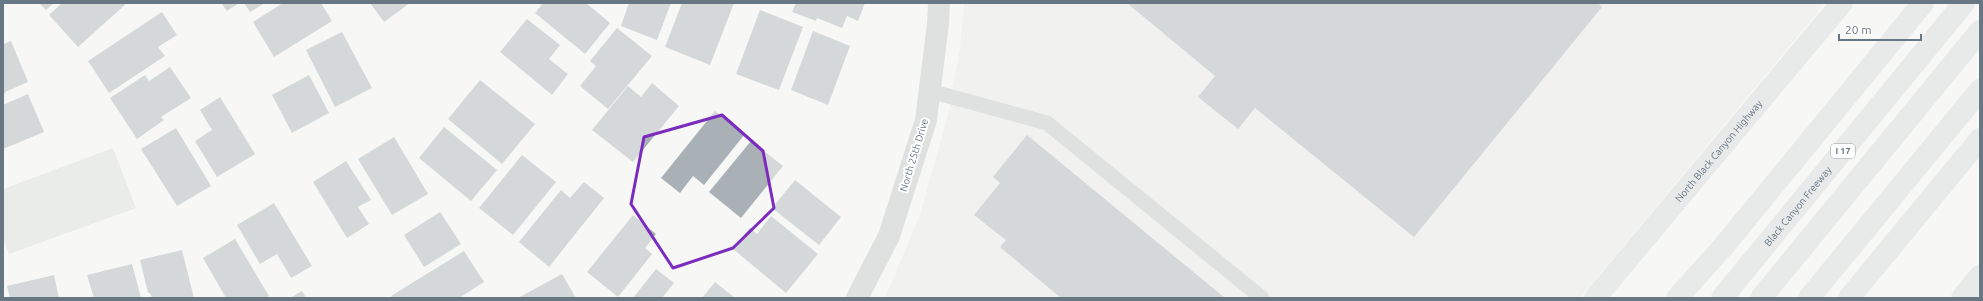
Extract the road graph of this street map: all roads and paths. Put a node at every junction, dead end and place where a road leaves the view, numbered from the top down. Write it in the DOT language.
graph roads {
  1 [pos="939,3"];
  2 [pos="1842,3"];
  3 [pos="1923,3"];
  4 [pos="1964,3"];
  5 [pos="1980,31"];
  6 [pos="1980,90"];
  7 [pos="930,91"];
  8 [pos="1980,139"];
  9 [pos="1980,276"];
  10 [pos="857,298"];
  11 [pos="1262,298"];
  12 [pos="1595,298"];
  13 [pos="1677,298"];
  14 [pos="1722,298"];
  15 [pos="1761,298"];
  16 [pos="1809,298"];
  17 [pos="1849,298"];
  18 [pos="1962,298"];
  1 -- 7 [label="street, North 25th Drive"];
  2 -- 12 [label="main road, North Black Canyon Highway"];
  3 -- 13 [label="main road"];
  4 -- 14 [label="main road, Black Canyon Freeway / I 17"];
  5 -- 15 [label="main road"];
  6 -- 16 [label="main road"];
  7 -- 10 [label="street, North 25th Drive"];
  7 -- 11 [label="lane"];
  8 -- 17 [label="main road"];
  9 -- 18 [label="main road"];
}
